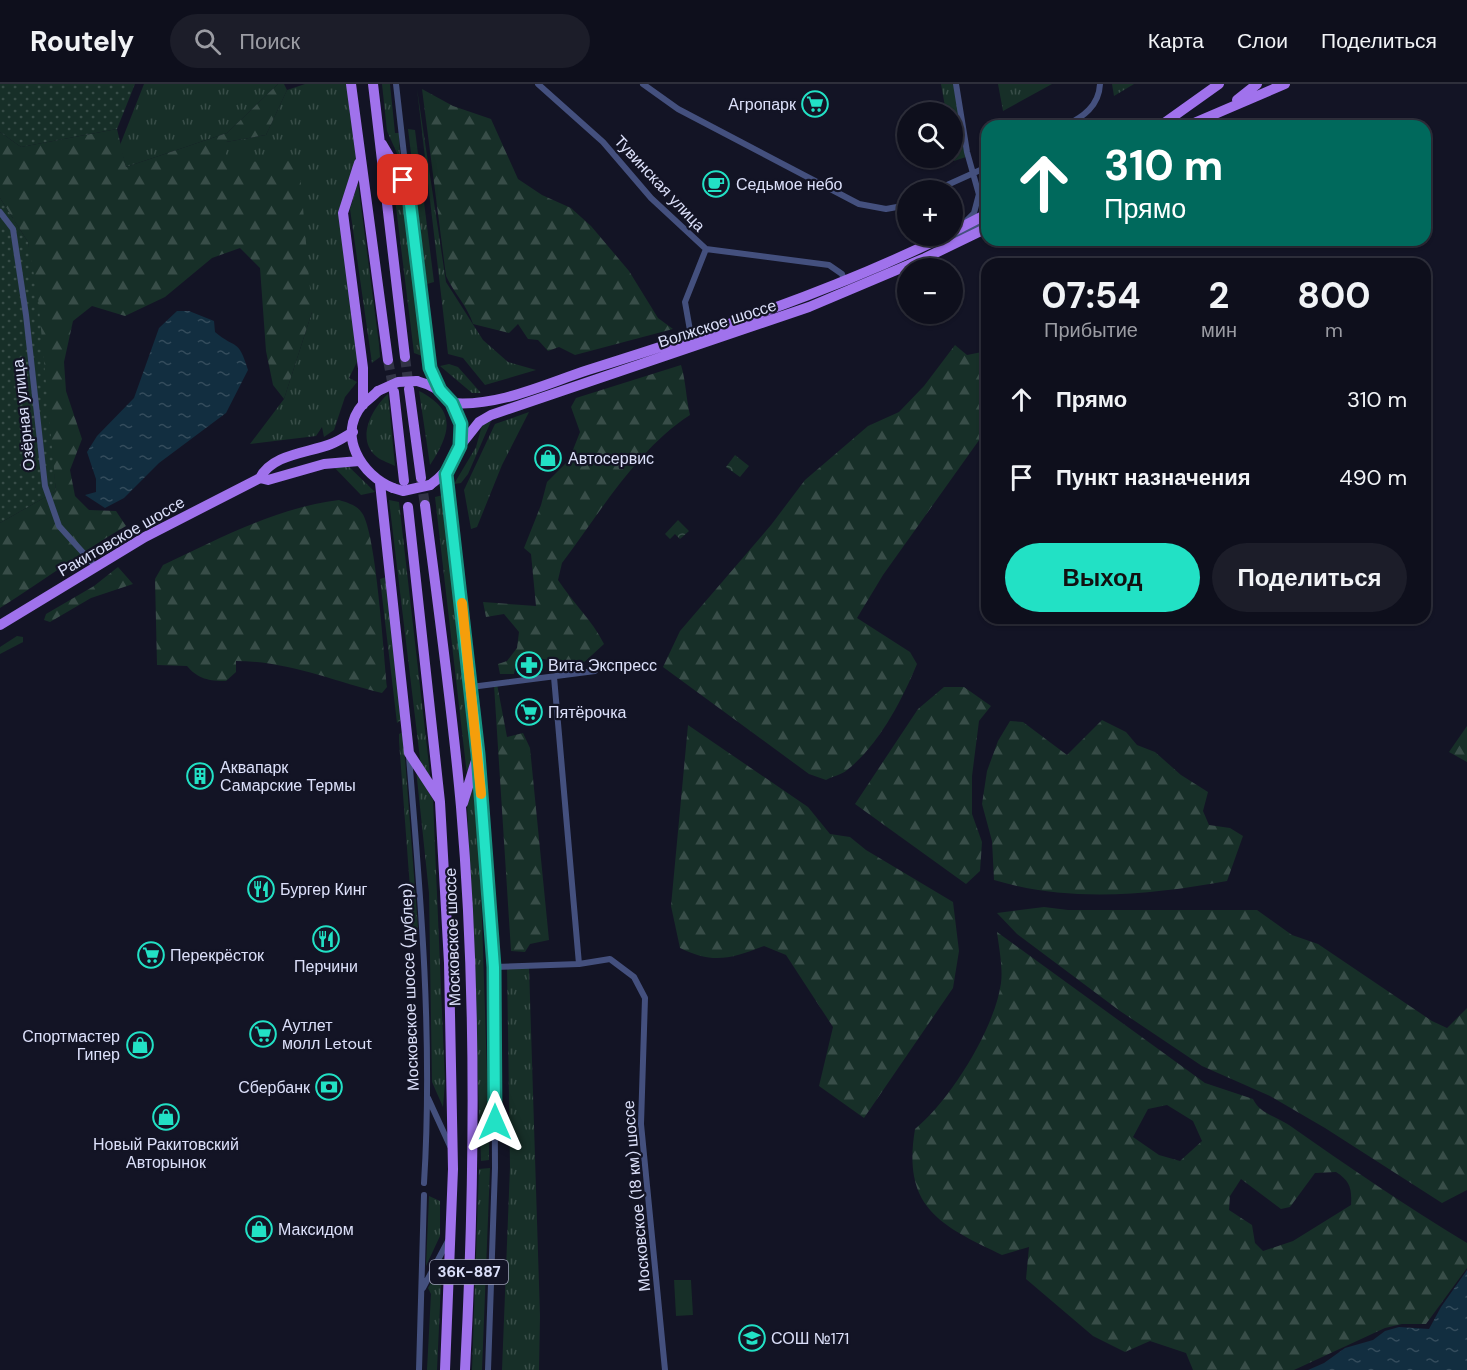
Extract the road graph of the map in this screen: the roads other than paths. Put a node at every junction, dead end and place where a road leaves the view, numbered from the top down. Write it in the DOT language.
graph roads {
  1 [pos="351,84"];
  2 [pos="373,84"];
  3 [pos="396,84"];
  4 [pos="538,84"];
  5 [pos="643,84"];
  6 [pos="956,84"];
  7 [pos="1100,84"];
  8 [pos="1219,84"];
  9 [pos="1257,84"];
  10 [pos="1285,84"];
  11 [pos="1230,106"];
  12 [pos="1077,120"];
  13 [pos="1168,120"];
  14 [pos="1200,120"];
  15 [pos="379,139"];
  16 [pos="360,159"];
  17 [pos="981,170"];
  18 [pos="974,173"];
  19 [pos="958,180"];
  20 [pos="408,188"];
  21 [pos="979,191"];
  22 [pos="981,198"];
  23 [pos="897,207"];
  24 [pos="0,212"];
  25 [pos="981,217"];
  26 [pos="963,223"];
  27 [pos="981,224"];
  28 [pos="963,226"];
  29 [pos="981,231"];
  30 [pos="923,246"];
  31 [pos="947,248"];
  32 [pos="706,249"];
  33 [pos="845,282"];
  34 [pos="691,336"];
  35 [pos="405,357"];
  36 [pos="388,360"];
  37 [pos="413,385"];
  38 [pos="440,390"];
  39 [pos="394,392"];
  40 [pos="452,403"];
  41 [pos="363,405"];
  42 [pos="353,432"];
  43 [pos="460,446"];
  44 [pos="358,461"];
  45 [pos="446,474"];
  46 [pos="260,478"];
  47 [pos="404,481"];
  48 [pos="425,482"];
  49 [pos="380,483"];
  50 [pos="425,505"];
  51 [pos="408,507"];
  52 [pos="96,567"];
  53 [pos="0,625"];
  54 [pos="595,671"];
  55 [pos="554,677"];
  56 [pos="471,687"];
  57 [pos="409,753"];
  58 [pos="478,754"];
  59 [pos="440,802"];
  60 [pos="461,809"];
  61 [pos="579,964"];
  62 [pos="494,967"];
  63 [pos="426,1095"];
  64 [pos="453,1152"];
  65 [pos="424,1183"];
  66 [pos="452,1189"];
  67 [pos="472,1191"];
  68 [pos="424,1195"];
  69 [pos="451,1235"];
  70 [pos="422,1291"];
  71 [pos="419,1370"];
  72 [pos="445,1370"];
  73 [pos="465,1370"];
  74 [pos="488,1370"];
  75 [pos="665,1370"];
  1 -- 16 [label="main road"];
  2 -- 15 [label="main road"];
  3 -- 20 [label="street"];
  4 -- 32 [label="street, Тувинская улица"];
  5 -- 23 [label="street"];
  6 -- 18 [label="street"];
  7 -- 12 [label="street"];
  8 -- 13 [label="main road"];
  9 -- 11 [label="main road"];
  10 -- 11 [label="main road"];
  11 -- 14 [label="main road"];
  15 -- 20 [label="main road"];
  15 -- 35 [label="main road"];
  16 -- 36 [label="main road"];
  16 -- 41 [label="main road"];
  17 -- 18 [label="street"];
  18 -- 19 [label="street"];
  18 -- 21 [label="street"];
  20 -- 38 [label="main road"];
  21 -- 22 [label="street"];
  21 -- 26 [label="street"];
  24 -- 52 [label="street, Озёрная улица"];
  25 -- 28 [label="main road"];
  27 -- 31 [label="street"];
  29 -- 31 [label="main road, Волжское шоссе"];
  30 -- 33 [label="main road, Волжское шоссе"];
  31 -- 43 [label="main road, Волжское шоссе"];
  32 -- 33 [label="street, Тувинская улица"];
  32 -- 34 [label="street"];
  33 -- 34 [label="main road, Волжское шоссе"];
  34 -- 40 [label="main road, Волжское шоссе"];
  37 -- 38 [label="main road"];
  37 -- 41 [label="main road, bridge"];
  37 -- 48 [label="main road"];
  38 -- 40 [label="main road"];
  39 -- 47 [label="main road"];
  40 -- 43 [label="main road"];
  41 -- 42 [label="main road"];
  42 -- 44 [label="main road"];
  42 -- 46 [label="main road, Ракитовское шоссе"];
  43 -- 45 [label="main road, Волжское шоссе"];
  44 -- 46 [label="main road, Ракитовское шоссе"];
  44 -- 49 [label="main road"];
  45 -- 48 [label="main road"];
  45 -- 56 [label="main road"];
  46 -- 52 [label="main road, Ракитовское шоссе"];
  48 -- 49 [label="main road, bridge"];
  49 -- 57 [label="main road"];
  50 -- 60 [label="main road, Московское шоссе / 36К-887"];
  51 -- 59 [label="main road, Московское шоссе / 36К-887"];
  52 -- 53 [label="main road, Ракитовское шоссе"];
  54 -- 55 [label="street"];
  55 -- 56 [label="street"];
  55 -- 61 [label="street"];
  56 -- 58 [label="main road"];
  57 -- 59 [label="main road"];
  57 -- 63 [label="street, Московское шоссе (дублер)"];
  58 -- 60 [label="main road"];
  58 -- 62 [label="street"];
  59 -- 64 [label="main road, Московское шоссе / 36К-887"];
  60 -- 67 [label="main road, Московское шоссе / 36К-887"];
  61 -- 62 [label="street, Московское (18 км) шоссе"];
  61 -- 75 [label="street, Московское (18 км) шоссе"];
  62 -- 74 [label="street"];
  63 -- 64 [label="street"];
  63 -- 65 [label="street, Московское шоссе (дублер)"];
  64 -- 66 [label="main road, Московское шоссе / 36К-887"];
  66 -- 67 [label="main road"];
  66 -- 69 [label="main road, Московское шоссе / 36К-887"];
  67 -- 73 [label="main road, Московское шоссе / 36К-887"];
  68 -- 70 [label="street"];
  69 -- 70 [label="street"];
  69 -- 72 [label="main road, Московское шоссе / 36К-887"];
  70 -- 71 [label="street"];
}
